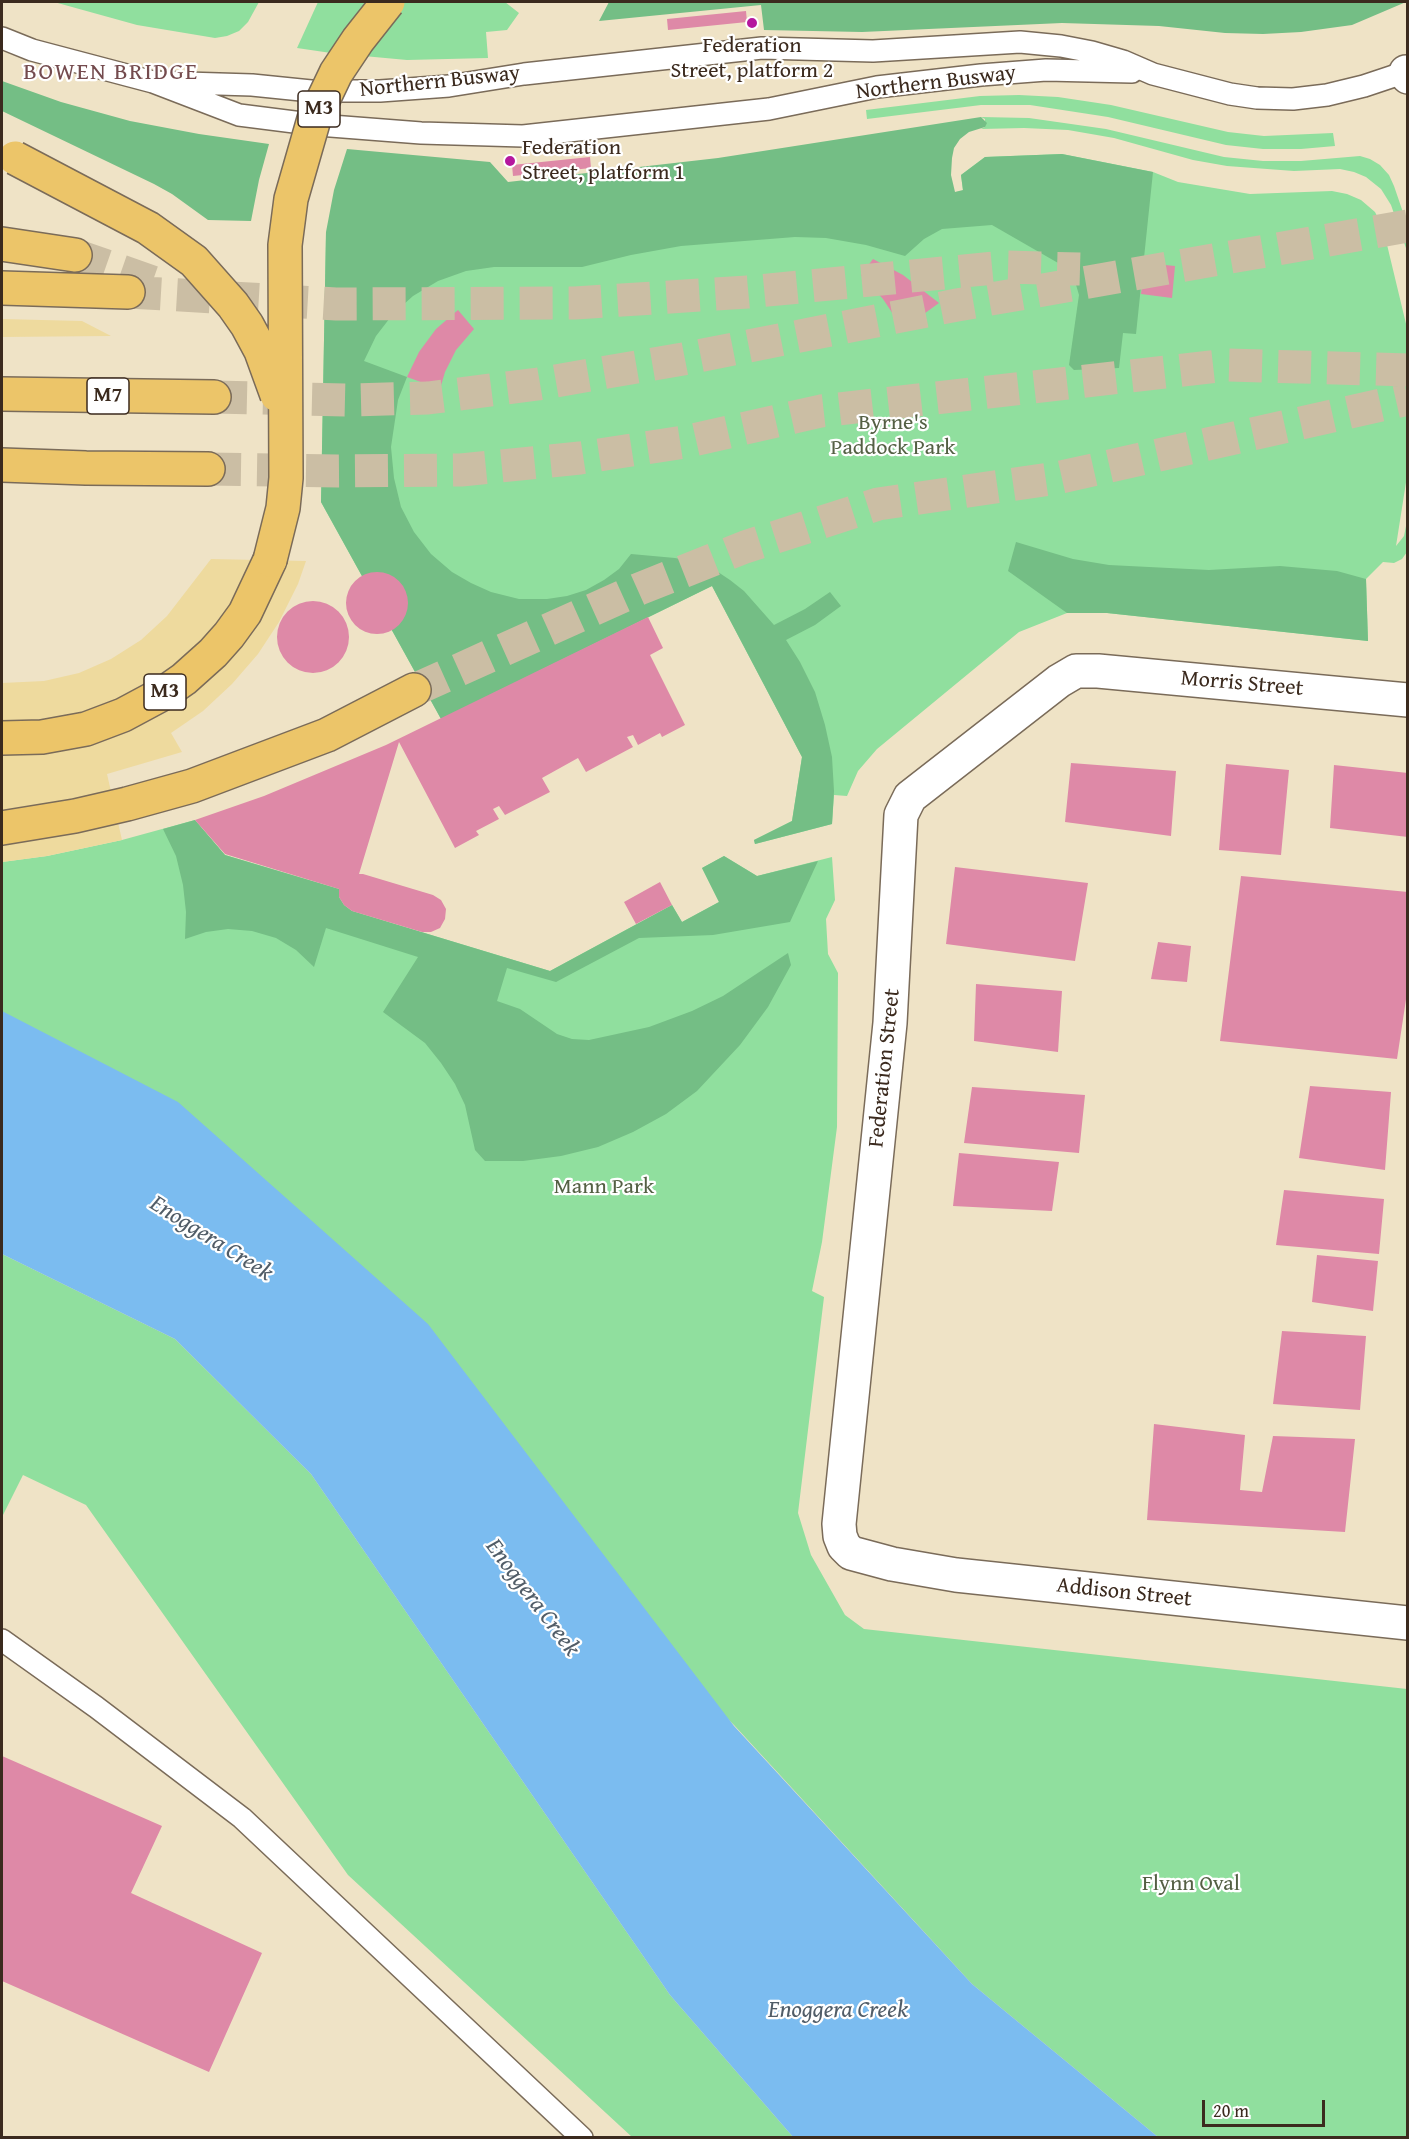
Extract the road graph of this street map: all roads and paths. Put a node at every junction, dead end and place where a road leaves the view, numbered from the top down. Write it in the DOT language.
graph roads {
  1 [pos="388,2"];
  2 [pos="2,38"];
  3 [pos="1153,74"];
  4 [pos="1407,74"];
  5 [pos="153,82"];
  6 [pos="2,151"];
  7 [pos="2,244"];
  8 [pos="75,255"];
  9 [pos="2,288"];
  10 [pos="128,292"];
  11 [pos="2,394"];
  12 [pos="214,397"];
  13 [pos="287,453"];
  14 [pos="2,465"];
  15 [pos="208,469"];
  16 [pos="1076,671"];
  17 [pos="414,690"];
  18 [pos="1407,700"];
  19 [pos="2,738"];
  20 [pos="2,828"];
  21 [pos="844,1546"];
  22 [pos="1407,1623"];
  23 [pos="2,1640"];
  24 [pos="582,2138"];
  1 -- 13 [label="highway, M3, bridge"];
  2 -- 5 [label="lane, Northern Busway"];
  3 -- 4 [label="lane, Northern Busway"];
  3 -- 5 [label="lane, Northern Busway"];
  3 -- 5 [label="lane, Northern Busway"];
  6 -- 13 [label="highway, bridge"];
  7 -- 8 [label="highway"];
  9 -- 10 [label="highway"];
  11 -- 12 [label="highway, M7"];
  13 -- 19 [label="highway, M3, bridge"];
  14 -- 15 [label="highway"];
  16 -- 18 [label="street, Morris Street"];
  16 -- 21 [label="street, Federation Street"];
  17 -- 20 [label="highway"];
  21 -- 22 [label="street, Addison Street"];
  23 -- 24 [label="lane"];
}
